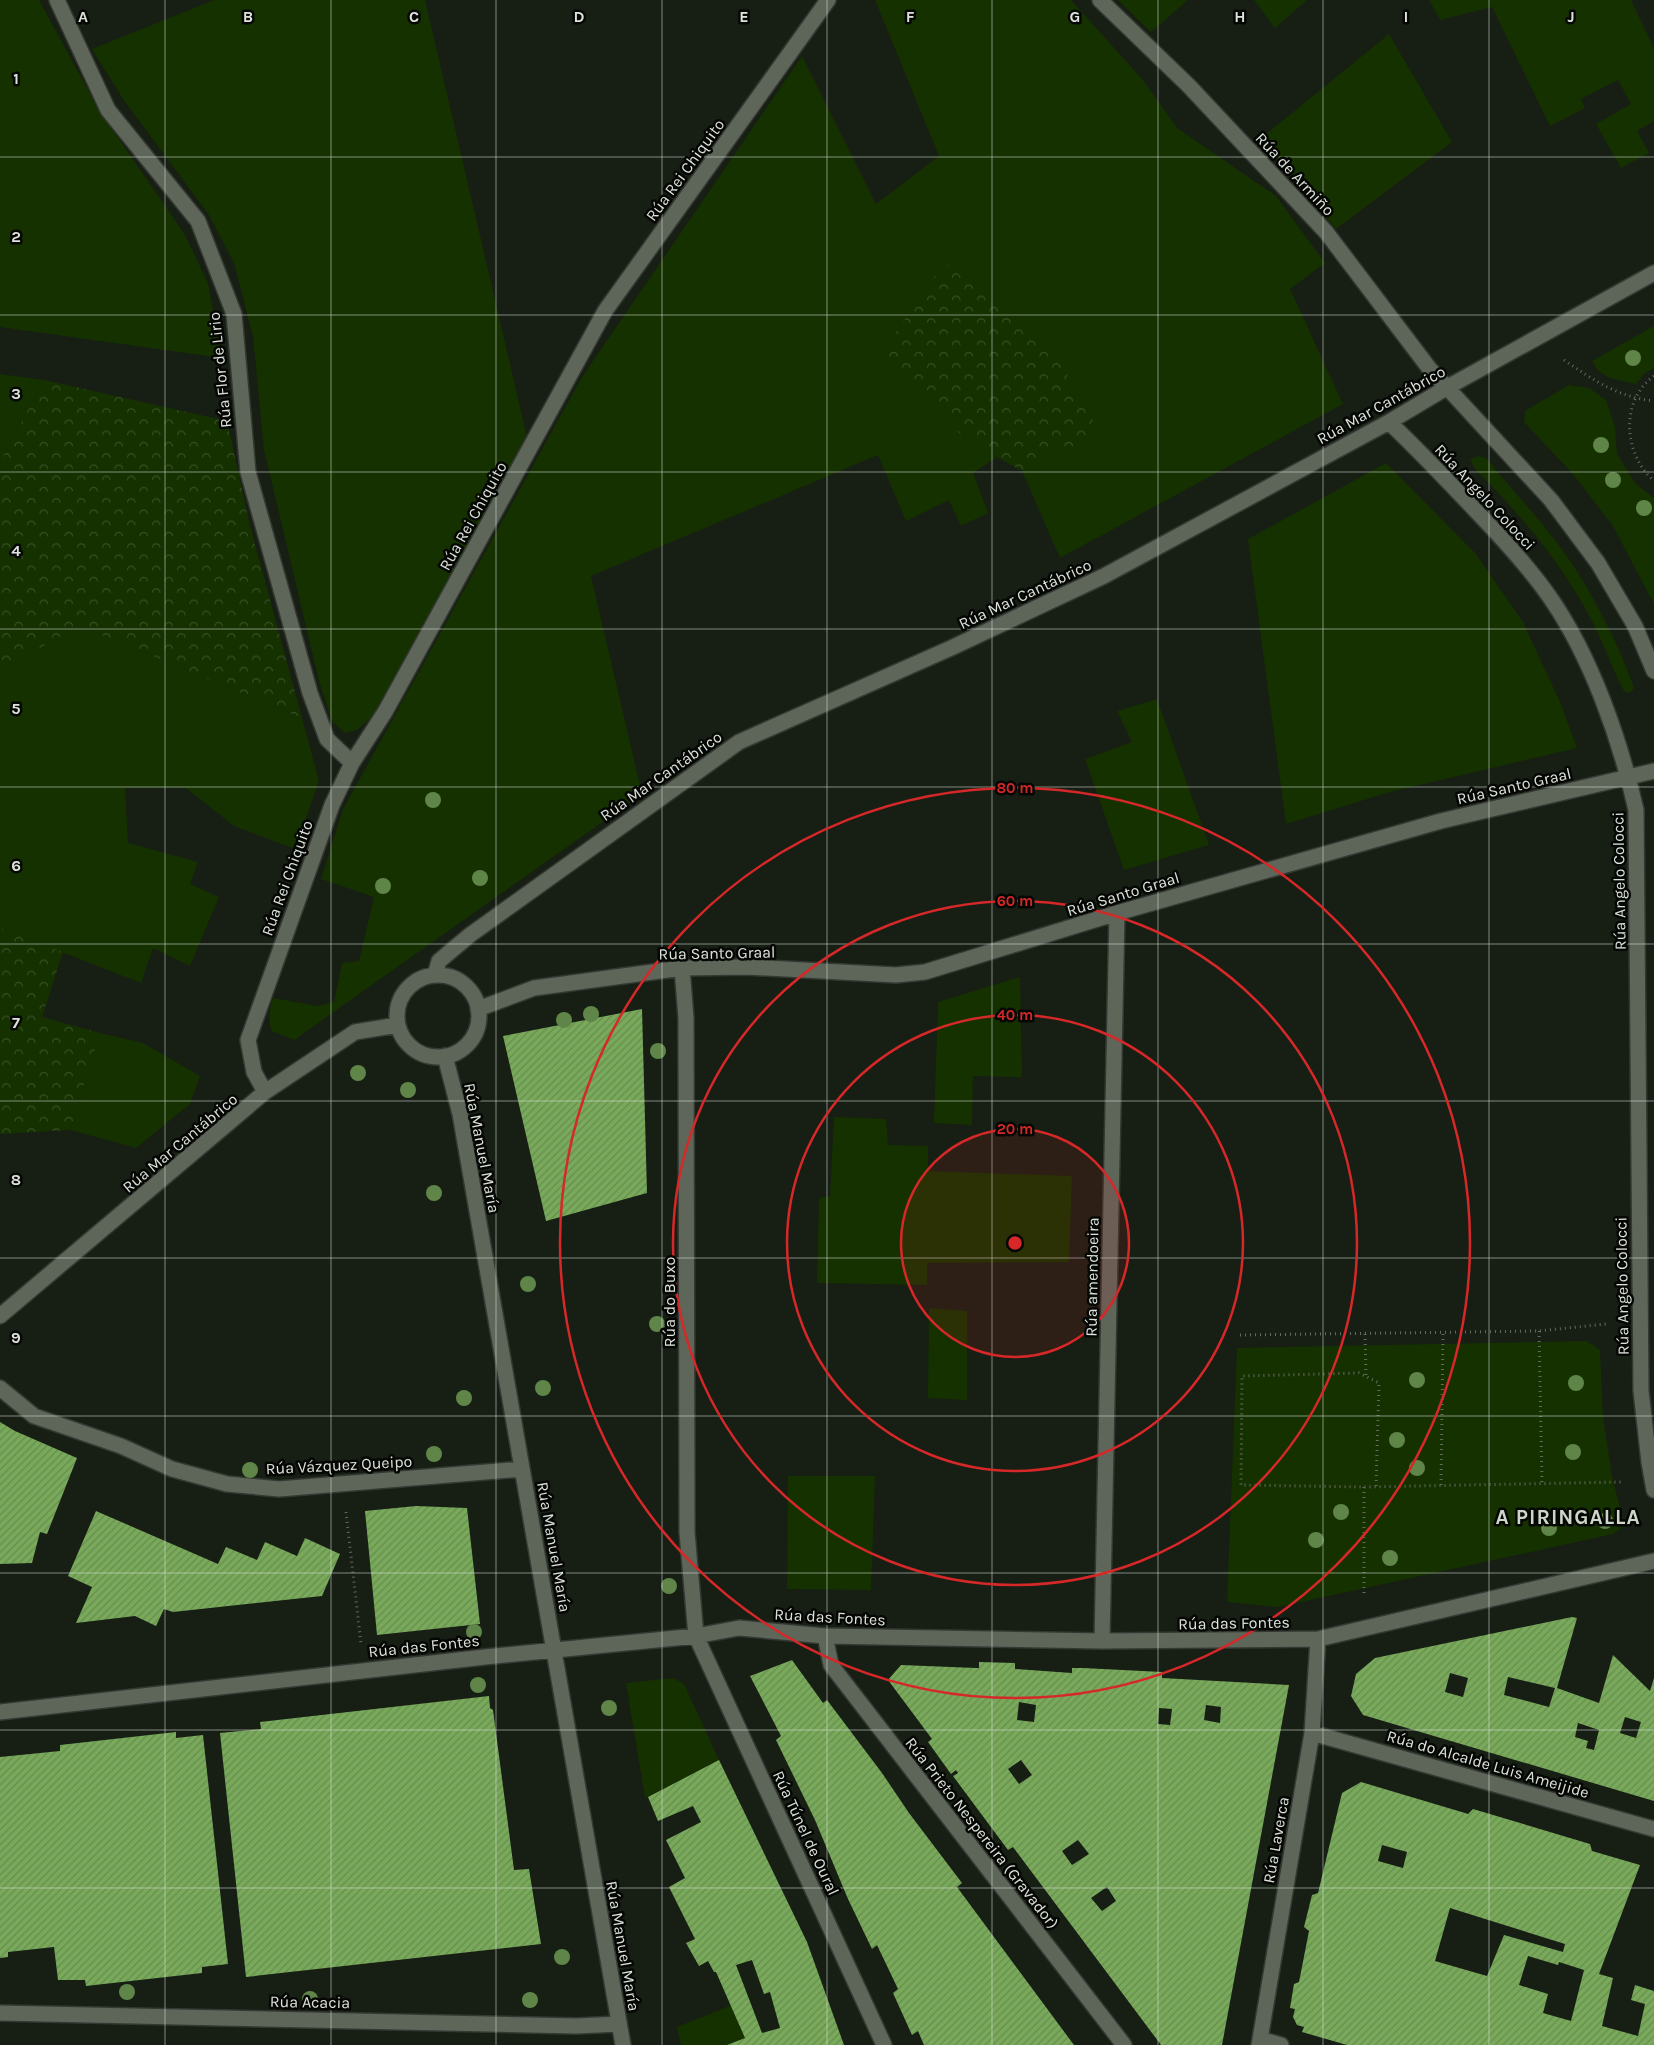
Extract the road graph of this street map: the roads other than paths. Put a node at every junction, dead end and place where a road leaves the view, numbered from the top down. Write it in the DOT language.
graph roads {
  1 [pos="57,0"];
  2 [pos="828,0"];
  3 [pos="1100,0"];
  4 [pos="1654,273"];
  5 [pos="1446,388"];
  6 [pos="1389,422"];
  7 [pos="1654,671"];
  8 [pos="352,763"];
  9 [pos="1654,771"];
  10 [pos="1629,777"];
  11 [pos="1118,913"];
  12 [pos="682,968"];
  13 [pos="435,975"];
  14 [pos="478,1009"];
  15 [pos="398,1025"];
  16 [pos="445,1056"];
  17 [pos="265,1092"];
  18 [pos="0,1316"];
  19 [pos="0,1388"];
  20 [pos="1648,1390"];
  21 [pos="522,1469"];
  22 [pos="1654,1490"];
  23 [pos="1654,1561"];
  24 [pos="696,1636"];
  25 [pos="825,1636"];
  26 [pos="1318,1639"];
  27 [pos="1102,1641"];
  28 [pos="555,1650"];
  29 [pos="0,1712"];
  30 [pos="1312,1732"];
  31 [pos="1654,1829"];
  32 [pos="0,2012"];
  33 [pos="619,2024"];
  34 [pos="1260,2042"];
  35 [pos="623,2045"];
  36 [pos="884,2045"];
  37 [pos="1124,2045"];
  38 [pos="1282,2045"];
  1 -- 8 [label="street, Rúa Flor de Lirio"];
  2 -- 8 [label="street, Rúa Rei Chiquito"];
  3 -- 5 [label="street, Rúa de Armiño"];
  4 -- 5 [label="street, Rúa Mar Cantábrico"];
  5 -- 6 [label="street, Rúa Mar Cantábrico"];
  5 -- 7 [label="street"];
  6 -- 10 [label="street, Rúa Angelo Colocci"];
  6 -- 13 [label="street, Rúa Mar Cantábrico"];
  8 -- 17 [label="street, Rúa Rei Chiquito"];
  9 -- 10 [label="street, Rúa Santo Graal"];
  10 -- 11 [label="street, Rúa Santo Graal"];
  10 -- 20 [label="street, Rúa Angelo Colocci"];
  11 -- 12 [label="street, Rúa Santo Graal"];
  11 -- 27 [label="street, Rúa amendoeira"];
  12 -- 14 [label="street, Rúa Santo Graal"];
  12 -- 24 [label="street, Rúa do Buxo"];
  13 -- 14 [label="street"];
  13 -- 15 [label="street"];
  14 -- 16 [label="street"];
  15 -- 16 [label="street"];
  15 -- 17 [label="street, Rúa Mar Cantábrico"];
  16 -- 21 [label="street, Rúa Manuel María"];
  17 -- 18 [label="street, Rúa Mar Cantábrico"];
  19 -- 21 [label="street, Rúa Vázquez Queipo"];
  20 -- 22 [label="street, Rúa Angelo Colocci"];
  21 -- 28 [label="street, Rúa Manuel María"];
  23 -- 26 [label="street, Rúa das Fontes"];
  24 -- 25 [label="street, Rúa das Fontes"];
  24 -- 28 [label="street, Rúa das Fontes"];
  24 -- 36 [label="street, Rúa Túnel de Oural"];
  25 -- 27 [label="street, Rúa das Fontes"];
  25 -- 37 [label="street, Rúa Prieto Nespereira (Gravador)"];
  26 -- 27 [label="street, Rúa das Fontes"];
  26 -- 30 [label="street, Rúa Laverca"];
  28 -- 29 [label="street, Rúa das Fontes"];
  28 -- 33 [label="street, Rúa Manuel María"];
  30 -- 31 [label="street, Rúa do Alcalde Luis Ameijide"];
  30 -- 34 [label="street, Rúa Laverca"];
  32 -- 33 [label="street, Rúa Acacia"];
  33 -- 35 [label="street, Rúa Manuel María"];
  34 -- 38 [label="street"];
}
